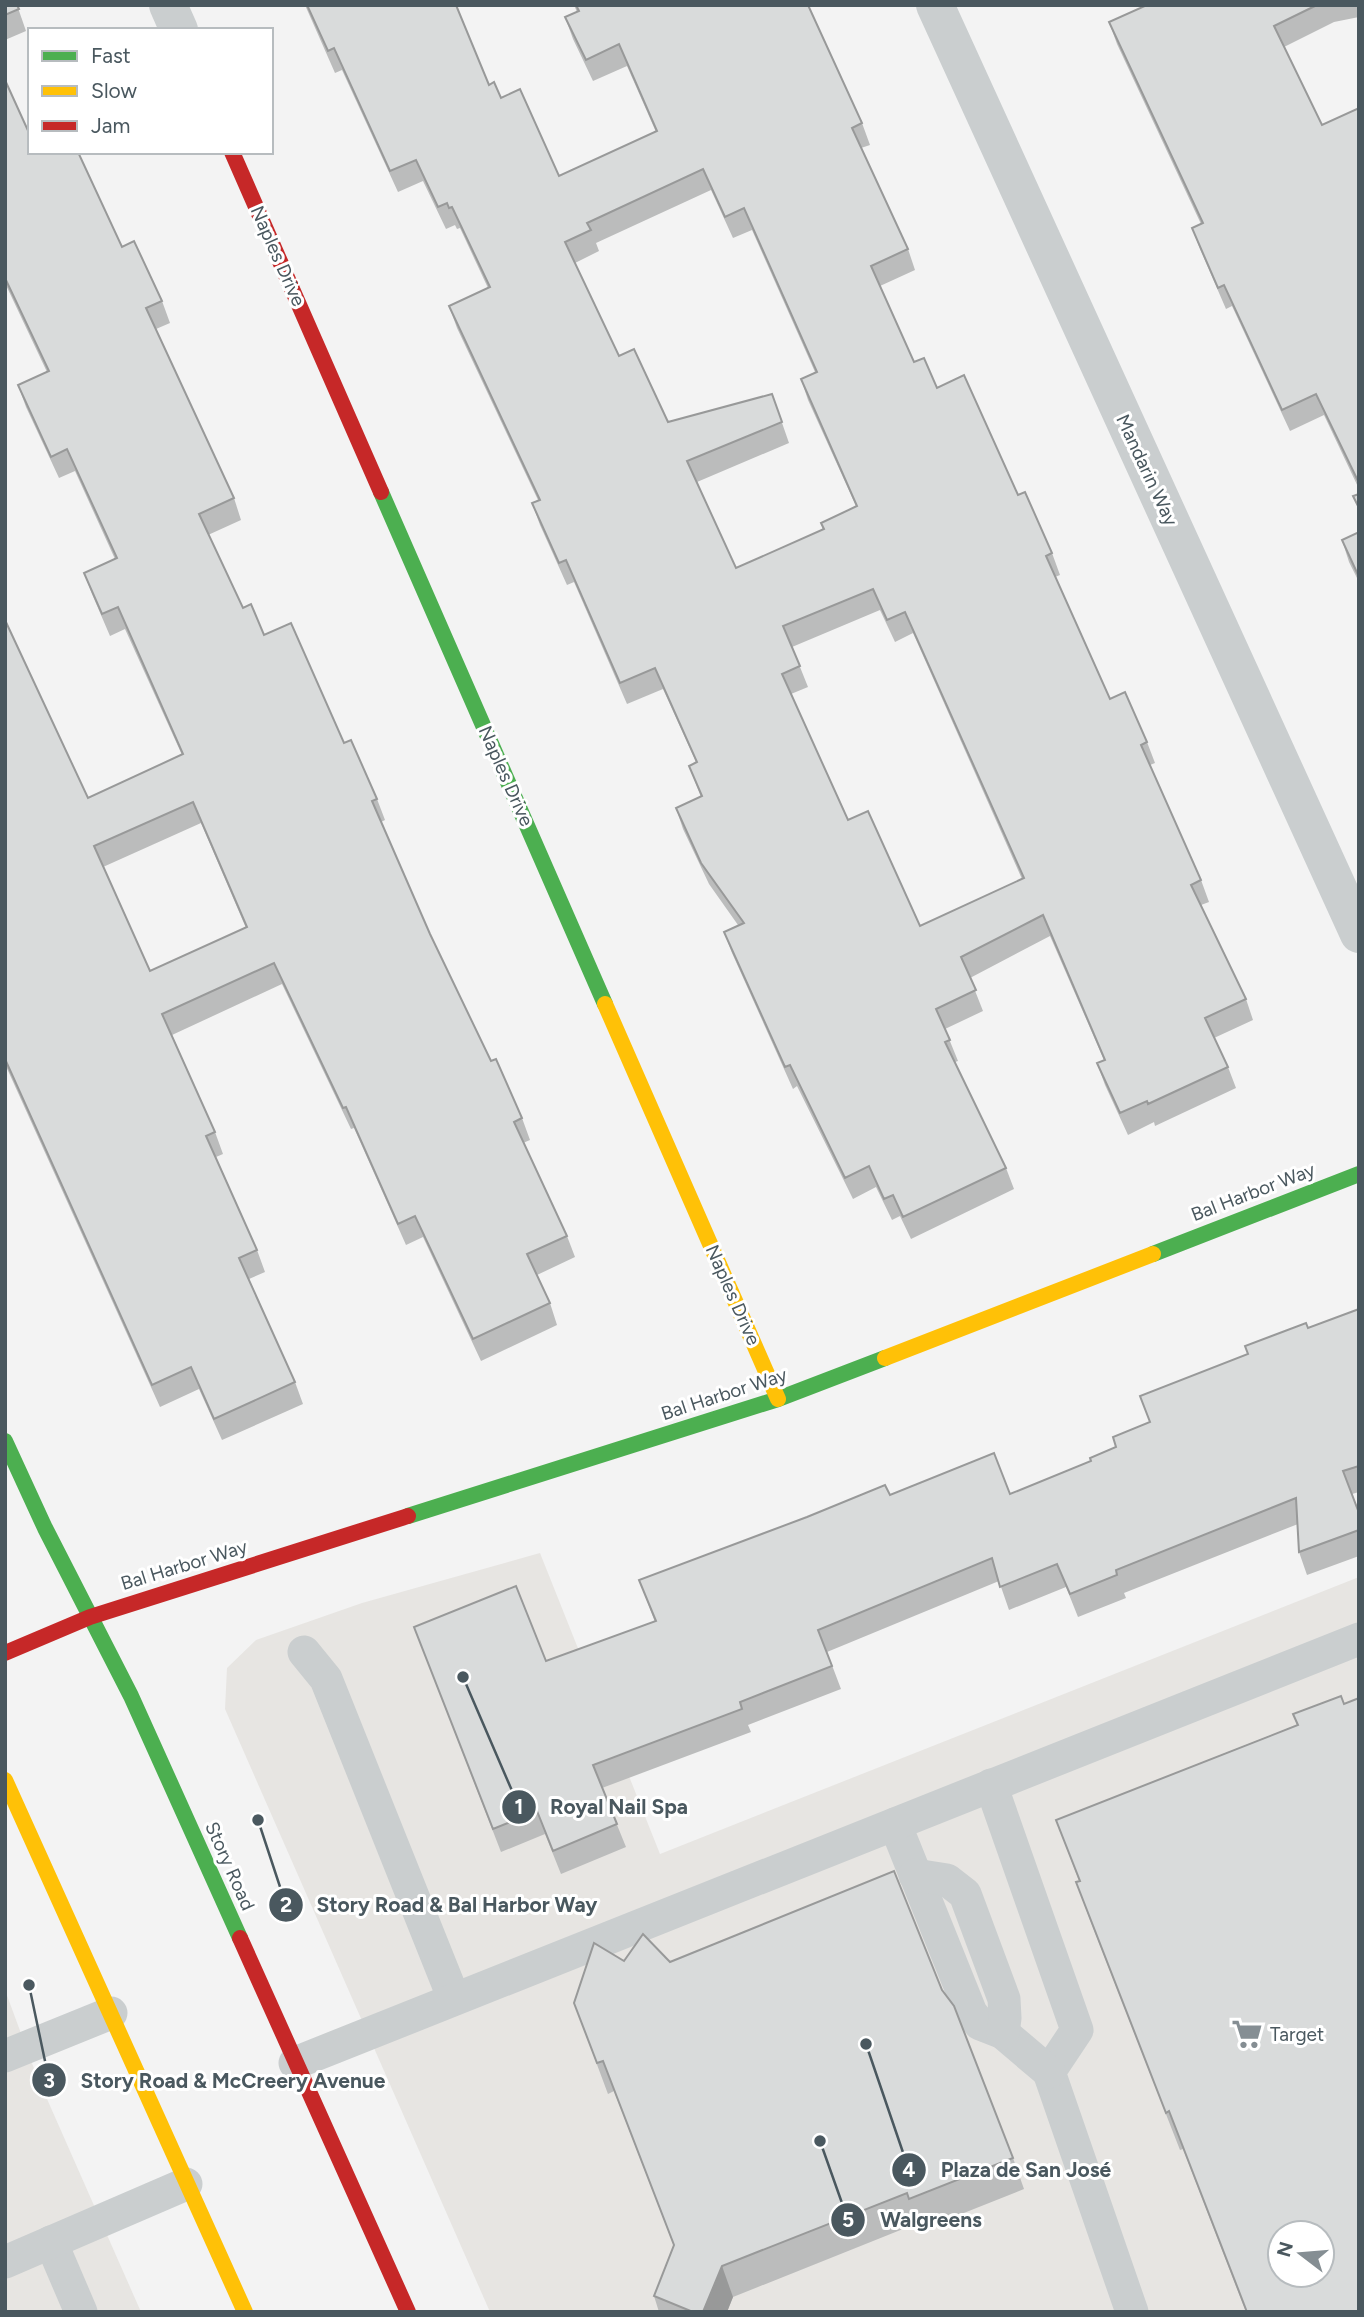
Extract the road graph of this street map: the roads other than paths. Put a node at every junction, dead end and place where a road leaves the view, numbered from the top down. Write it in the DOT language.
graph roads {
  1 [pos="168,5"];
  2 [pos="935,5"];
  3 [pos="178,28"];
  4 [pos="233,154"];
  5 [pos="1359,934"];
  6 [pos="1359,1174"];
  7 [pos="778,1399"];
  8 [pos="5,1441"];
  9 [pos="90,1617"];
  10 [pos="1359,1639"];
  11 [pos="304,1652"];
  12 [pos="5,1653"];
  13 [pos="5,1780"];
  14 [pos="991,1785"];
  15 [pos="895,1824"];
  16 [pos="454,1998"];
  17 [pos="111,2013"];
  18 [pos="5,2056"];
  19 [pos="295,2063"];
  20 [pos="1049,2071"];
  21 [pos="186,2183"];
  22 [pos="51,2242"];
  23 [pos="5,2262"];
  24 [pos="81,2312"];
  25 [pos="245,2312"];
  26 [pos="408,2312"];
  27 [pos="1132,2312"];
  1 -- 3 [label="street"];
  2 -- 5 [label="street, Mandarin Way"];
  4 -- 7 [label="street, Naples Drive"];
  6 -- 7 [label="street, Bal Harbor Way"];
  7 -- 9 [label="street, Bal Harbor Way"];
  8 -- 9 [label="street, Story Road"];
  9 -- 12 [label="street, Bal Harbor Way"];
  9 -- 19 [label="street, Story Road"];
  10 -- 14 [label="lane"];
  11 -- 16 [label="lane"];
  13 -- 17 [label="street"];
  14 -- 15 [label="lane"];
  14 -- 20 [label="lane"];
  15 -- 16 [label="lane"];
  15 -- 20 [label="lane"];
  16 -- 19 [label="lane"];
  17 -- 18 [label="lane"];
  17 -- 21 [label="street"];
  19 -- 26 [label="street, Story Road"];
  20 -- 27 [label="lane"];
  21 -- 22 [label="lane"];
  21 -- 25 [label="street"];
  22 -- 23 [label="lane"];
  22 -- 24 [label="lane"];
}
